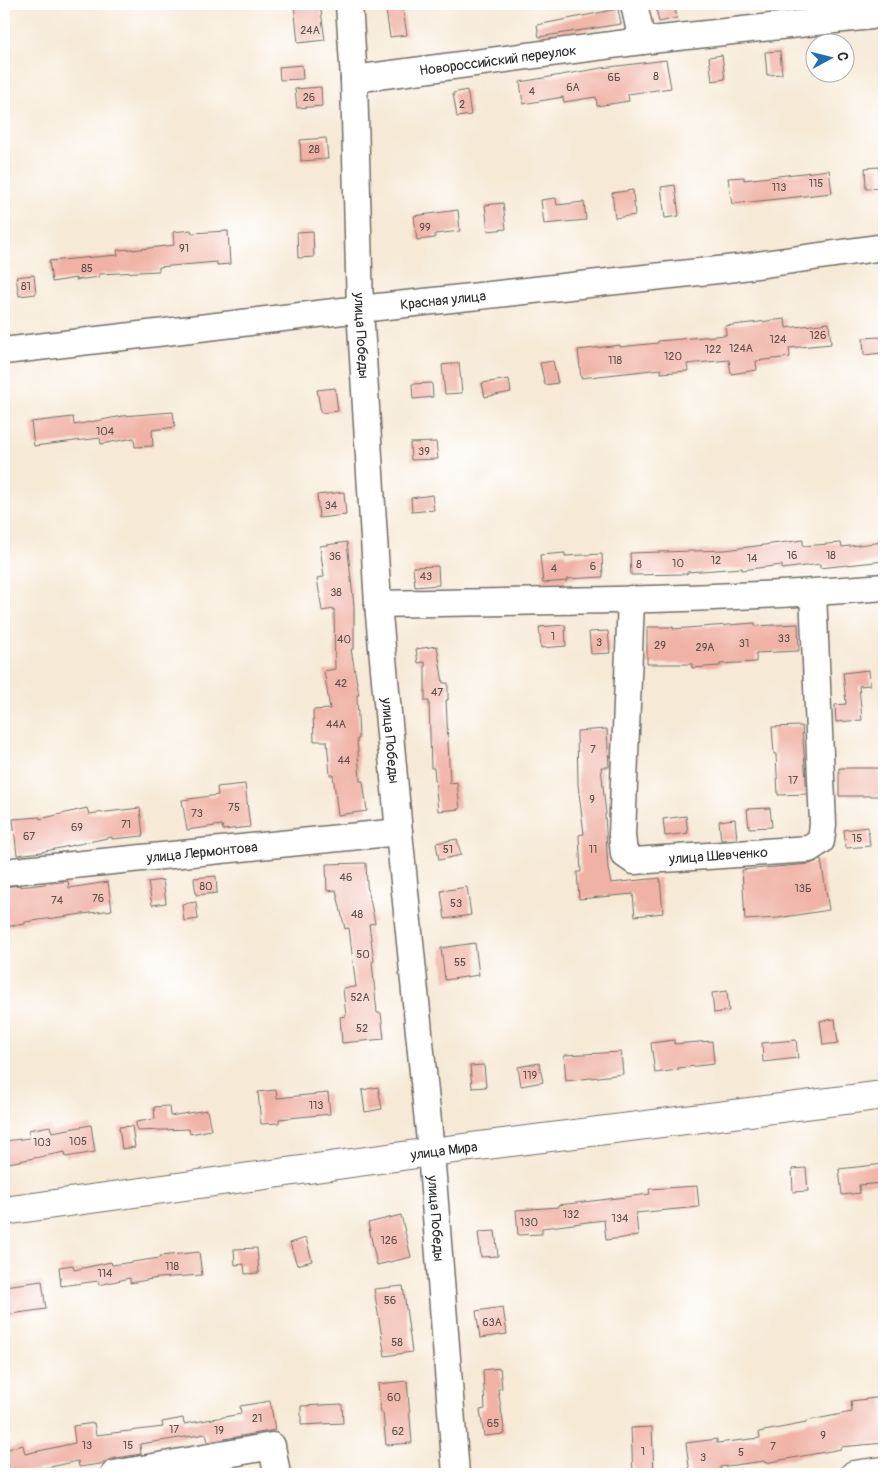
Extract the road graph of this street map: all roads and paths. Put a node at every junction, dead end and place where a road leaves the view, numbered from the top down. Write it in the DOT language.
graph roads {
  1 [pos="349,4"];
  2 [pos="634,4"];
  3 [pos="884,12"];
  4 [pos="642,41"];
  5 [pos="354,79"];
  6 [pos="884,247"];
  7 [pos="360,309"];
  8 [pos="4,351"];
  9 [pos="884,587"];
  10 [pos="814,593"];
  11 [pos="631,599"];
  12 [pos="378,604"];
  13 [pos="398,832"];
  14 [pos="4,872"];
  15 [pos="884,1095"];
  16 [pos="431,1152"];
  17 [pos="4,1211"];
  18 [pos="884,1470"];
  19 [pos="114,1474"];
  20 [pos="277,1474"];
  21 [pos="456,1474"];
  22 [pos="854,1474"];
  1 -- 5 [label="street, улица Победы"];
  2 -- 4 [label="street"];
  3 -- 4 [label="street, Новороссийский переулок"];
  4 -- 5 [label="street, Новороссийский переулок"];
  5 -- 7 [label="street, улица Победы"];
  6 -- 7 [label="street, Красная улица"];
  7 -- 8 [label="street, Красная улица"];
  7 -- 12 [label="street, улица Победы"];
  9 -- 10 [label="street"];
  10 -- 11 [label="street"];
  10 -- 11 [label="street, улица Шевченко"];
  11 -- 12 [label="street"];
  12 -- 13 [label="street, улица Победы"];
  13 -- 14 [label="street, улица Лермонтова"];
  13 -- 16 [label="street, улица Победы"];
  15 -- 16 [label="main road, улица Мира"];
  16 -- 17 [label="main road, улица Мира"];
  16 -- 21 [label="street, улица Победы"];
  18 -- 22 [label="street"];
  19 -- 20 [label="street"];
}
